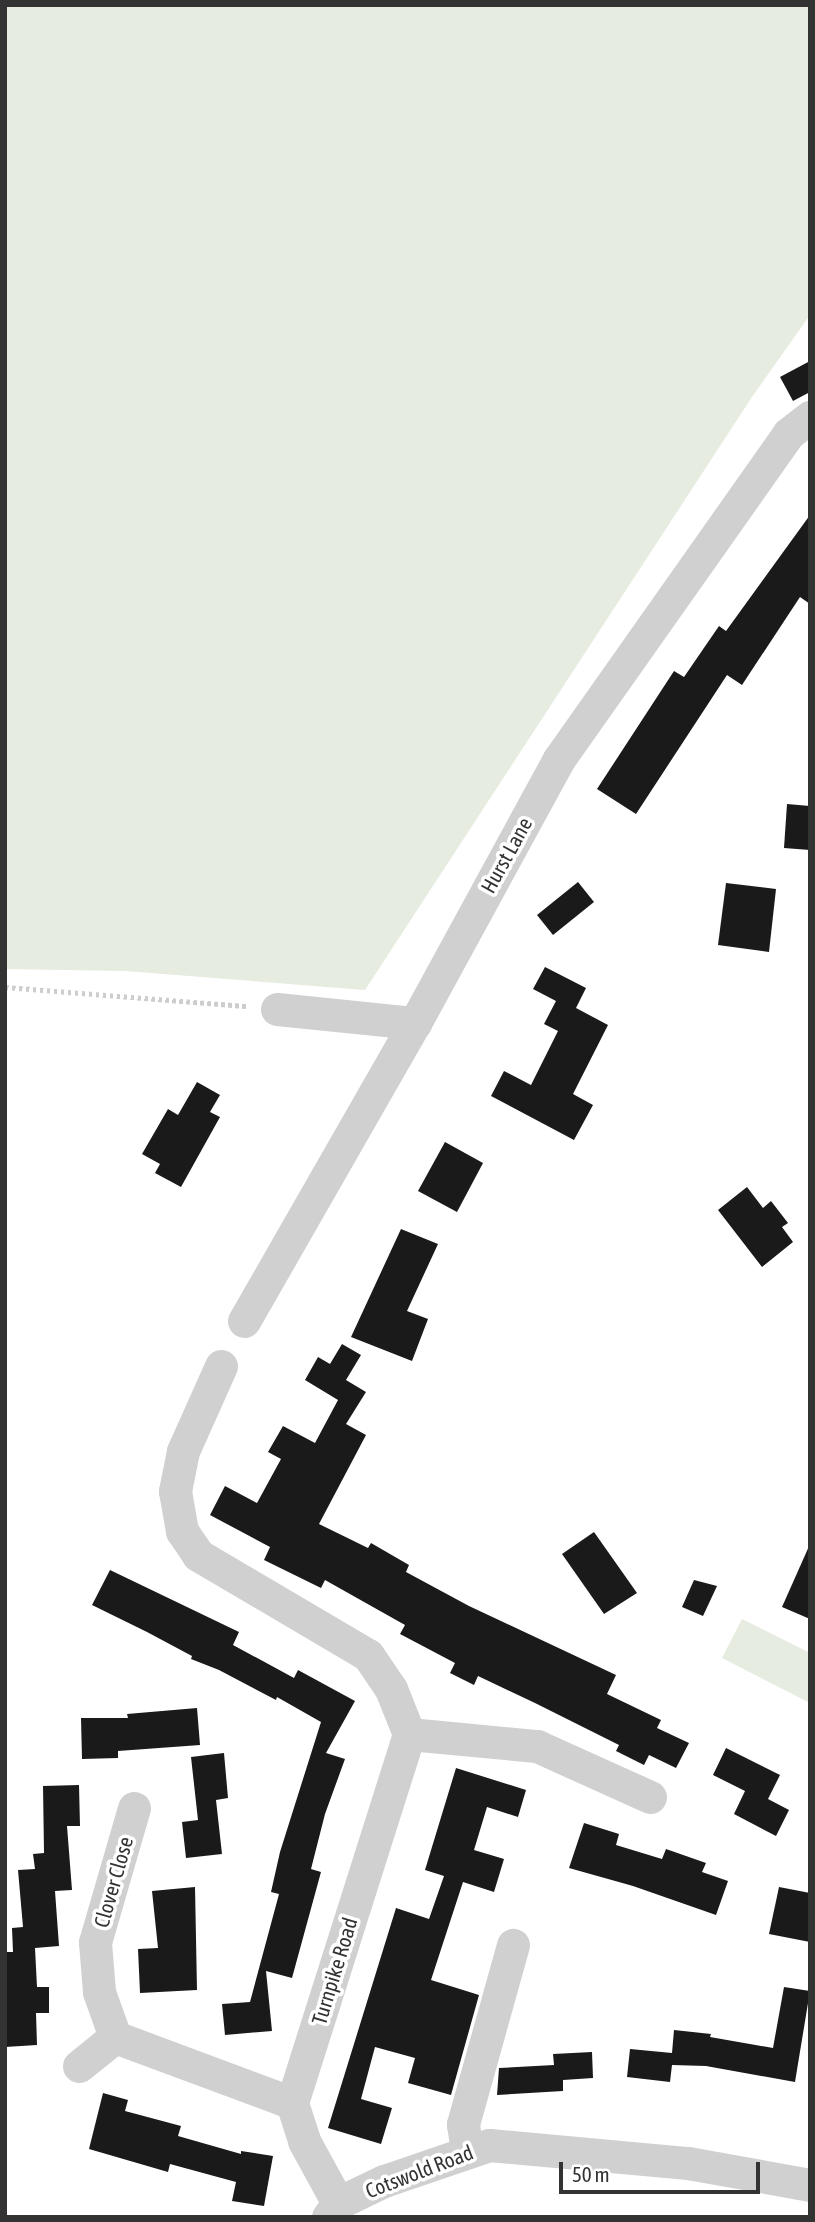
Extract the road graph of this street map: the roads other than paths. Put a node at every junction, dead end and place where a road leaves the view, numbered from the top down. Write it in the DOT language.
graph roads {
  1 [pos="810,417"];
  2 [pos="277,1009"];
  3 [pos="415,1023"];
  4 [pos="243,1321"];
  5 [pos="221,1366"];
  6 [pos="409,1734"];
  7 [pos="650,1797"];
  8 [pos="134,1808"];
  9 [pos="513,1945"];
  10 [pos="115,2037"];
  11 [pos="79,2067"];
  12 [pos="292,2103"];
  13 [pos="467,2150"];
  14 [pos="810,2185"];
  15 [pos="333,2210"];
  1 -- 3 [label="street, Hurst Lane"];
  2 -- 3 [label="street"];
  3 -- 4 [label="street, Hurst Lane"];
  5 -- 6 [label="street"];
  6 -- 7 [label="street"];
  6 -- 12 [label="street, Turnpike Road"];
  8 -- 10 [label="street, Clover Close"];
  9 -- 13 [label="street"];
  10 -- 11 [label="street"];
  10 -- 12 [label="street"];
  12 -- 15 [label="street"];
  13 -- 14 [label="street, Cotswold Road"];
  13 -- 15 [label="street, Cotswold Road"];
}
